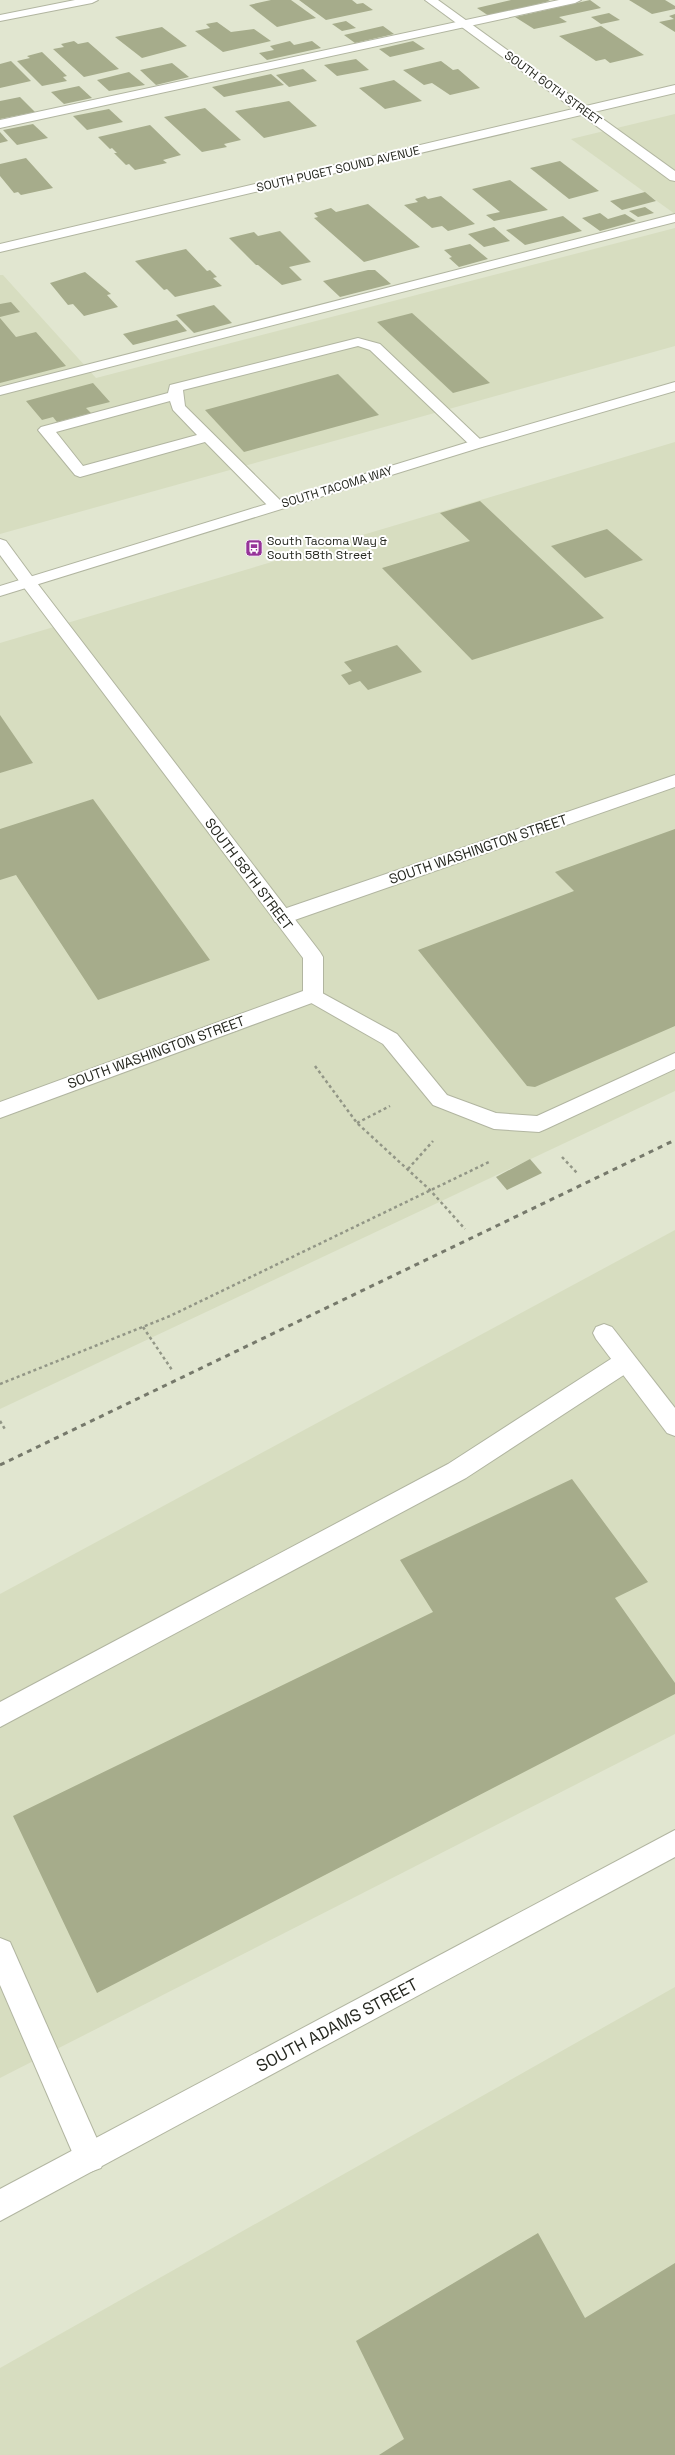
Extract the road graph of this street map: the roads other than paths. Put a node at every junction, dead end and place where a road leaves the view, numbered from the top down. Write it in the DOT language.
graph roads {
  1 [pos="92,0"];
  2 [pos="431,0"];
  3 [pos="575,0"];
  4 [pos="0,18"];
  5 [pos="465,24"];
  6 [pos="675,89"];
  7 [pos="584,111"];
  8 [pos="0,124"];
  9 [pos="675,177"];
  10 [pos="675,218"];
  11 [pos="0,248"];
  12 [pos="675,386"];
  13 [pos="0,391"];
  14 [pos="176,395"];
  15 [pos="208,437"];
  16 [pos="477,444"];
  17 [pos="276,505"];
  18 [pos="0,544"];
  19 [pos="28,582"];
  20 [pos="0,591"];
  21 [pos="675,780"];
  22 [pos="282,917"];
  23 [pos="313,995"];
  24 [pos="675,1060"];
  25 [pos="0,1110"];
  26 [pos="604,1333"];
  27 [pos="625,1362"];
  28 [pos="675,1426"];
  29 [pos="0,1715"];
  30 [pos="675,1843"];
  31 [pos="0,1952"];
  32 [pos="90,2157"];
  33 [pos="0,2206"];
  1 -- 4 [label="street"];
  2 -- 5 [label="street, SOUTH 60TH STREET"];
  3 -- 5 [label="street"];
  5 -- 7 [label="street, SOUTH 60TH STREET"];
  5 -- 8 [label="street"];
  6 -- 7 [label="street, SOUTH PUGET SOUND AVENUE"];
  7 -- 9 [label="street, SOUTH 60TH STREET"];
  7 -- 11 [label="street, SOUTH PUGET SOUND AVENUE"];
  10 -- 13 [label="street"];
  12 -- 16 [label="street, SOUTH TACOMA WAY"];
  14 -- 15 [label="street"];
  14 -- 15 [label="street"];
  14 -- 16 [label="street"];
  15 -- 17 [label="street"];
  16 -- 17 [label="street, SOUTH TACOMA WAY"];
  17 -- 19 [label="street, SOUTH TACOMA WAY"];
  18 -- 19 [label="street, SOUTH 58TH STREET"];
  19 -- 20 [label="street, SOUTH TACOMA WAY"];
  19 -- 22 [label="street, SOUTH 58TH STREET"];
  21 -- 22 [label="street, SOUTH WASHINGTON STREET"];
  22 -- 23 [label="street, SOUTH 58TH STREET"];
  23 -- 24 [label="street"];
  23 -- 25 [label="street, SOUTH WASHINGTON STREET"];
  26 -- 27 [label="street"];
  27 -- 28 [label="street"];
  27 -- 29 [label="street"];
  30 -- 32 [label="street, SOUTH ADAMS STREET"];
  31 -- 32 [label="street"];
  32 -- 33 [label="street, SOUTH ADAMS STREET"];
}
